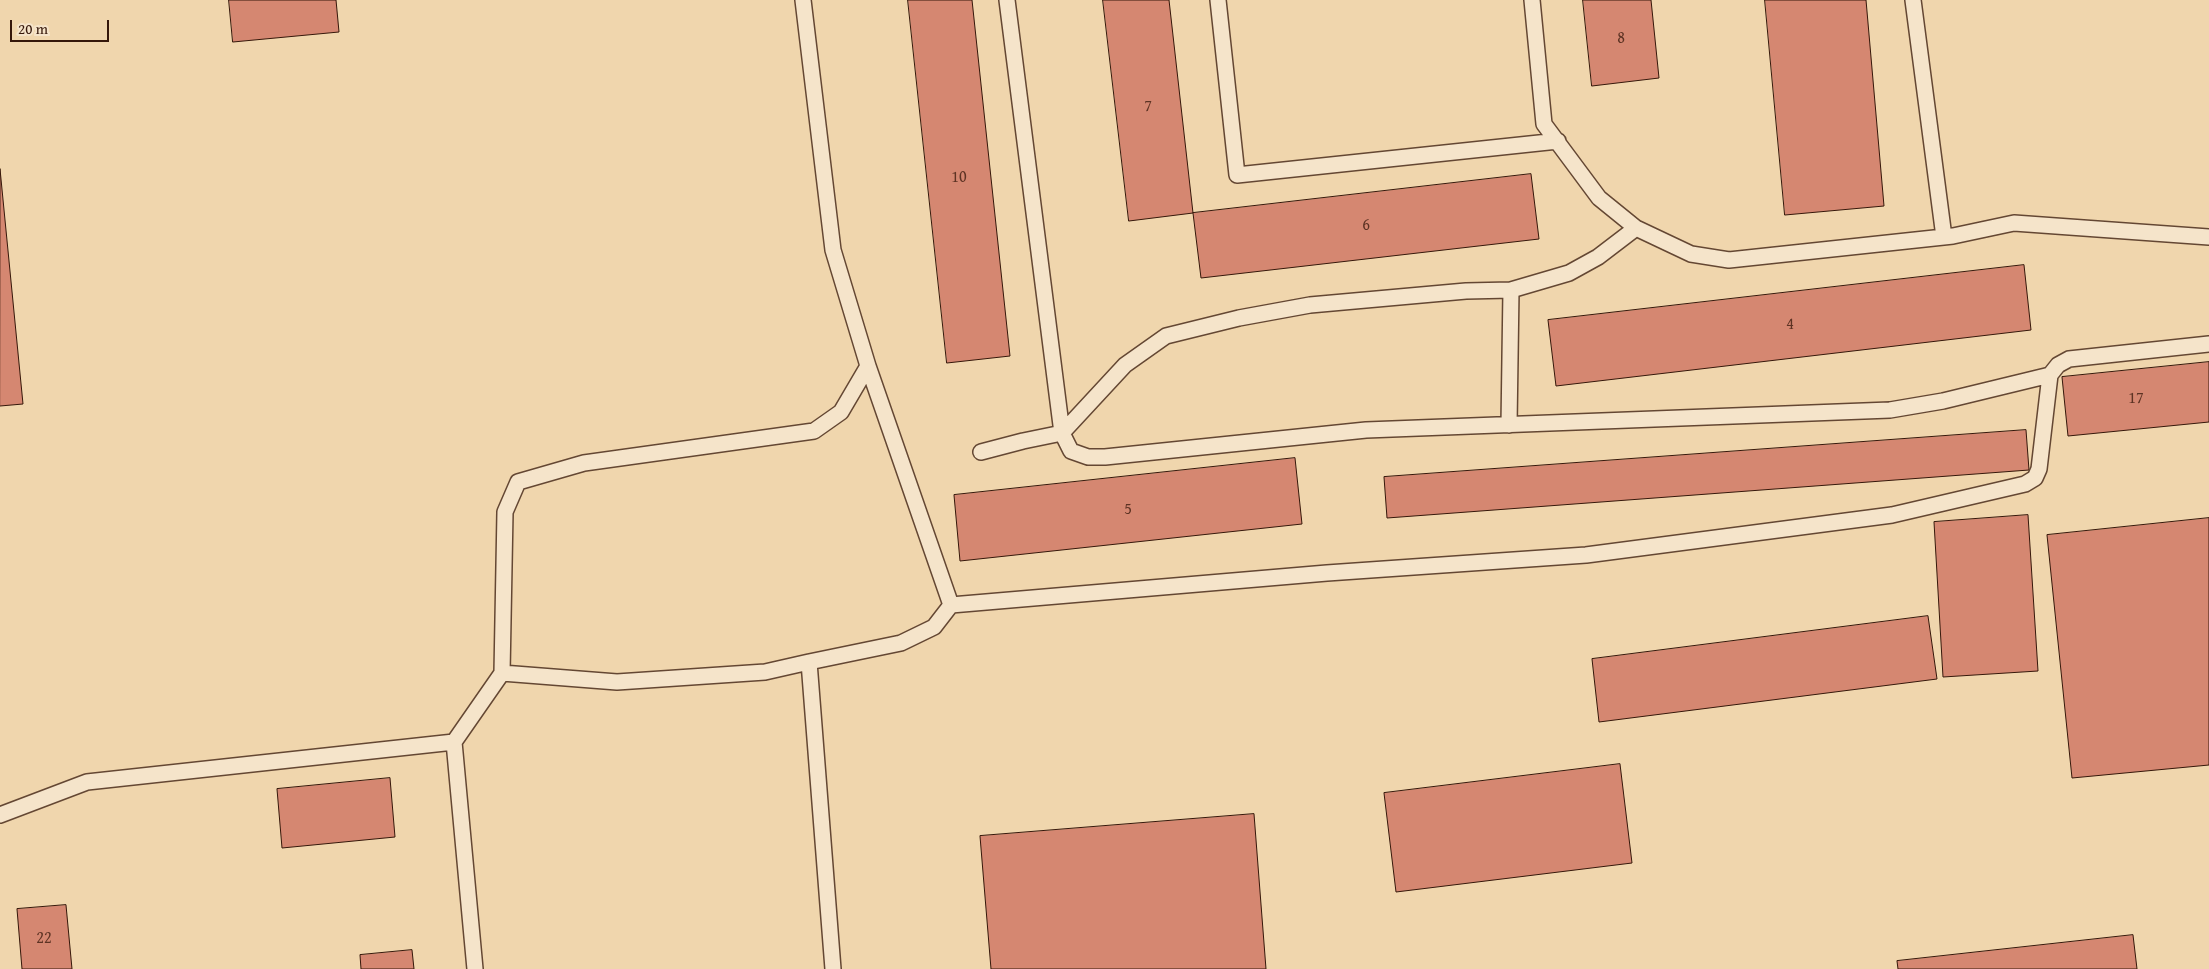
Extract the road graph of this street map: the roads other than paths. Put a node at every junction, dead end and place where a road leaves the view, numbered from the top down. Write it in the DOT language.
graph roads {
  1 [pos="803,0"];
  2 [pos="1007,0"];
  3 [pos="1218,0"];
  4 [pos="1532,0"];
  5 [pos="1913,0"];
  6 [pos="1558,141"];
  7 [pos="1636,228"];
  8 [pos="1944,237"];
  9 [pos="2209,237"];
  10 [pos="1511,290"];
  11 [pos="2209,344"];
  12 [pos="868,366"];
  13 [pos="2050,375"];
  14 [pos="1508,425"];
  15 [pos="1062,433"];
  16 [pos="981,452"];
  17 [pos="950,606"];
  18 [pos="809,662"];
  19 [pos="502,673"];
  20 [pos="454,742"];
  21 [pos="0,815"];
  22 [pos="475,969"];
  23 [pos="833,969"];
  1 -- 12 [label="lane"];
  2 -- 15 [label="lane"];
  3 -- 6 [label="lane"];
  4 -- 6 [label="lane"];
  5 -- 8 [label="lane"];
  6 -- 7 [label="lane"];
  7 -- 8 [label="lane"];
  7 -- 10 [label="lane"];
  8 -- 9 [label="lane"];
  10 -- 14 [label="lane"];
  10 -- 15 [label="lane"];
  11 -- 13 [label="lane"];
  12 -- 17 [label="lane"];
  12 -- 19 [label="lane"];
  13 -- 14 [label="lane"];
  13 -- 17 [label="lane"];
  14 -- 15 [label="lane"];
  15 -- 16 [label="lane"];
  17 -- 18 [label="lane"];
  18 -- 19 [label="lane"];
  18 -- 23 [label="lane"];
  19 -- 20 [label="lane"];
  20 -- 21 [label="lane"];
  20 -- 22 [label="lane"];
}
